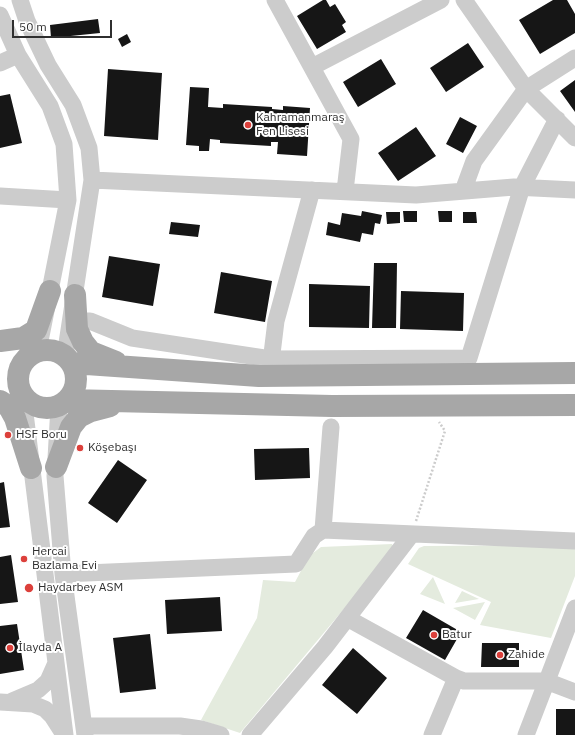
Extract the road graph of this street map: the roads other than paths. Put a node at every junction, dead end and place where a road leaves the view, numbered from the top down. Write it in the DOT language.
graph roads {
  1 [pos="20,0"];
  2 [pos="275,0"];
  3 [pos="441,0"];
  4 [pos="464,0"];
  5 [pos="0,15"];
  6 [pos="18,55"];
  7 [pos="575,58"];
  8 [pos="0,63"];
  9 [pos="312,67"];
  10 [pos="526,89"];
  11 [pos="557,119"];
  12 [pos="575,138"];
  13 [pos="92,180"];
  14 [pos="522,187"];
  15 [pos="312,190"];
  16 [pos="575,190"];
  17 [pos="345,191"];
  18 [pos="463,191"];
  19 [pos="0,196"];
  20 [pos="68,200"];
  21 [pos="50,291"];
  22 [pos="74,295"];
  23 [pos="76,321"];
  24 [pos="0,341"];
  25 [pos="0,348"];
  26 [pos="34,353"];
  27 [pos="68,360"];
  28 [pos="130,367"];
  29 [pos="270,367"];
  30 [pos="575,373"];
  31 [pos="14,390"];
  32 [pos="0,401"];
  33 [pos="132,401"];
  34 [pos="63,403"];
  35 [pos="575,405"];
  36 [pos="331,427"];
  37 [pos="56,467"];
  38 [pos="31,468"];
  39 [pos="323,530"];
  40 [pos="411,535"];
  41 [pos="575,541"];
  42 [pos="63,574"];
  43 [pos="575,608"];
  44 [pos="347,618"];
  45 [pos="56,663"];
  46 [pos="456,678"];
  47 [pos="546,681"];
  48 [pos="575,692"];
  49 [pos="6,701"];
  50 [pos="84,731"];
  51 [pos="200,732"];
  52 [pos="64,735"];
  53 [pos="221,735"];
  54 [pos="250,735"];
  55 [pos="432,735"];
  56 [pos="526,735"];
  1 -- 13 [label="street"];
  2 -- 9 [label="street"];
  3 -- 9 [label="street"];
  4 -- 10 [label="street"];
  5 -- 6 [label="street"];
  6 -- 8 [label="street"];
  6 -- 20 [label="street"];
  7 -- 10 [label="street"];
  9 -- 17 [label="street"];
  10 -- 11 [label="street"];
  10 -- 18 [label="street"];
  11 -- 12 [label="street"];
  11 -- 14 [label="street"];
  13 -- 15 [label="street"];
  13 -- 22 [label="street"];
  14 -- 16 [label="street"];
  14 -- 18 [label="street"];
  14 -- 29 [label="street"];
  15 -- 17 [label="street"];
  15 -- 29 [label="street"];
  17 -- 18 [label="street"];
  19 -- 20 [label="street"];
  20 -- 21 [label="street"];
  21 -- 24 [label="main road"];
  21 -- 26 [label="street"];
  22 -- 23 [label="main road"];
  22 -- 27 [label="street"];
  23 -- 28 [label="main road"];
  23 -- 29 [label="street"];
  25 -- 26 [label="main road"];
  26 -- 27 [label="main road"];
  26 -- 31 [label="main road"];
  27 -- 28 [label="main road"];
  27 -- 34 [label="main road"];
  28 -- 29 [label="main road"];
  29 -- 30 [label="main road"];
  31 -- 34 [label="main road"];
  31 -- 38 [label="street"];
  32 -- 38 [label="main road"];
  33 -- 34 [label="main road"];
  33 -- 35 [label="main road"];
  33 -- 37 [label="main road"];
  34 -- 37 [label="street"];
  36 -- 39 [label="street"];
  37 -- 42 [label="street"];
  38 -- 45 [label="street"];
  39 -- 40 [label="street"];
  39 -- 42 [label="street"];
  40 -- 41 [label="street"];
  40 -- 44 [label="street"];
  42 -- 50 [label="street"];
  43 -- 47 [label="street"];
  44 -- 46 [label="street"];
  44 -- 54 [label="street"];
  45 -- 49 [label="street"];
  45 -- 52 [label="street"];
  46 -- 47 [label="street"];
  46 -- 55 [label="street"];
  47 -- 48 [label="street"];
  47 -- 56 [label="street"];
  49 -- 52 [label="street"];
  50 -- 51 [label="street"];
  51 -- 53 [label="street"];
}
